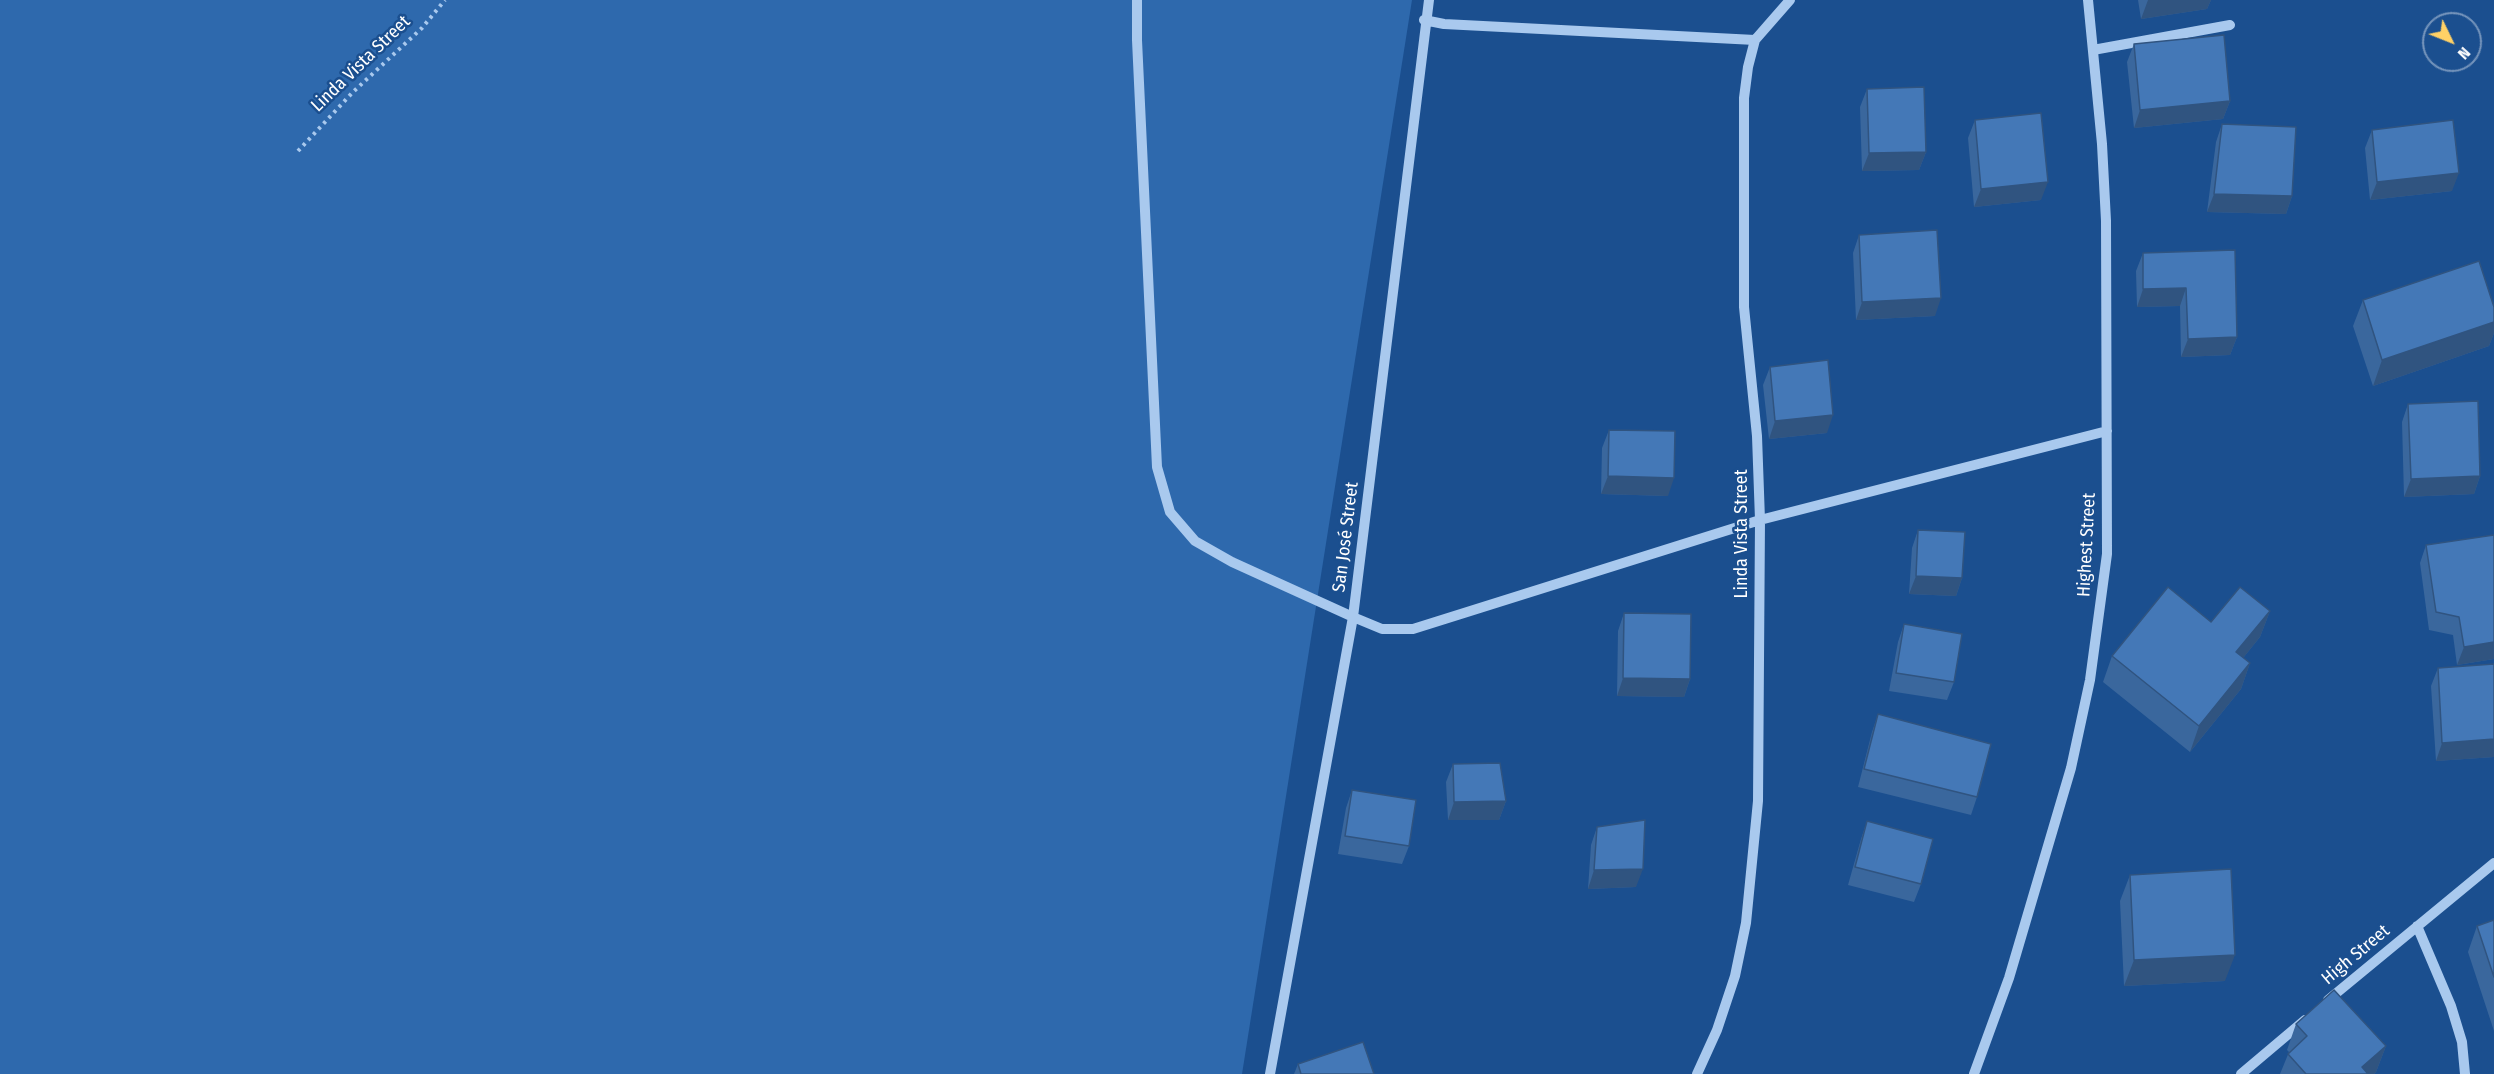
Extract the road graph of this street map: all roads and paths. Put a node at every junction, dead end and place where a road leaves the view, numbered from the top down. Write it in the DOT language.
graph roads {
  1 [pos="445,0"];
  2 [pos="1137,0"];
  3 [pos="1429,0"];
  4 [pos="1790,0"];
  5 [pos="2088,0"];
  6 [pos="1424,20"];
  7 [pos="2230,25"];
  8 [pos="1755,40"];
  9 [pos="2093,50"];
  10 [pos="298,151"];
  11 [pos="2107,431"];
  12 [pos="1760,520"];
  13 [pos="1353,617"];
  14 [pos="2494,863"];
  15 [pos="2417,926"];
  16 [pos="2322,1005"];
  17 [pos="2313,1013"];
  18 [pos="1270,1074"];
  19 [pos="1697,1074"];
  20 [pos="1974,1074"];
  21 [pos="2241,1074"];
  22 [pos="2465,1074"];
  1 -- 10 [label="path, Linda Vista Street"];
  2 -- 13 [label="street"];
  3 -- 6 [label="street, San José Street"];
  4 -- 8 [label="street, Linda Vista Street"];
  5 -- 9 [label="street, Highest Street"];
  6 -- 8 [label="street"];
  6 -- 13 [label="street, San José Street"];
  7 -- 9 [label="street"];
  8 -- 12 [label="street, Linda Vista Street"];
  9 -- 11 [label="street, Highest Street"];
  11 -- 12 [label="street"];
  11 -- 20 [label="street, Highest Street"];
  12 -- 13 [label="street"];
  12 -- 19 [label="street, Linda Vista Street"];
  13 -- 18 [label="street, San José Street"];
  14 -- 15 [label="street, High Street"];
  15 -- 16 [label="street, High Street"];
  15 -- 22 [label="street"];
  17 -- 21 [label="street"];
}
